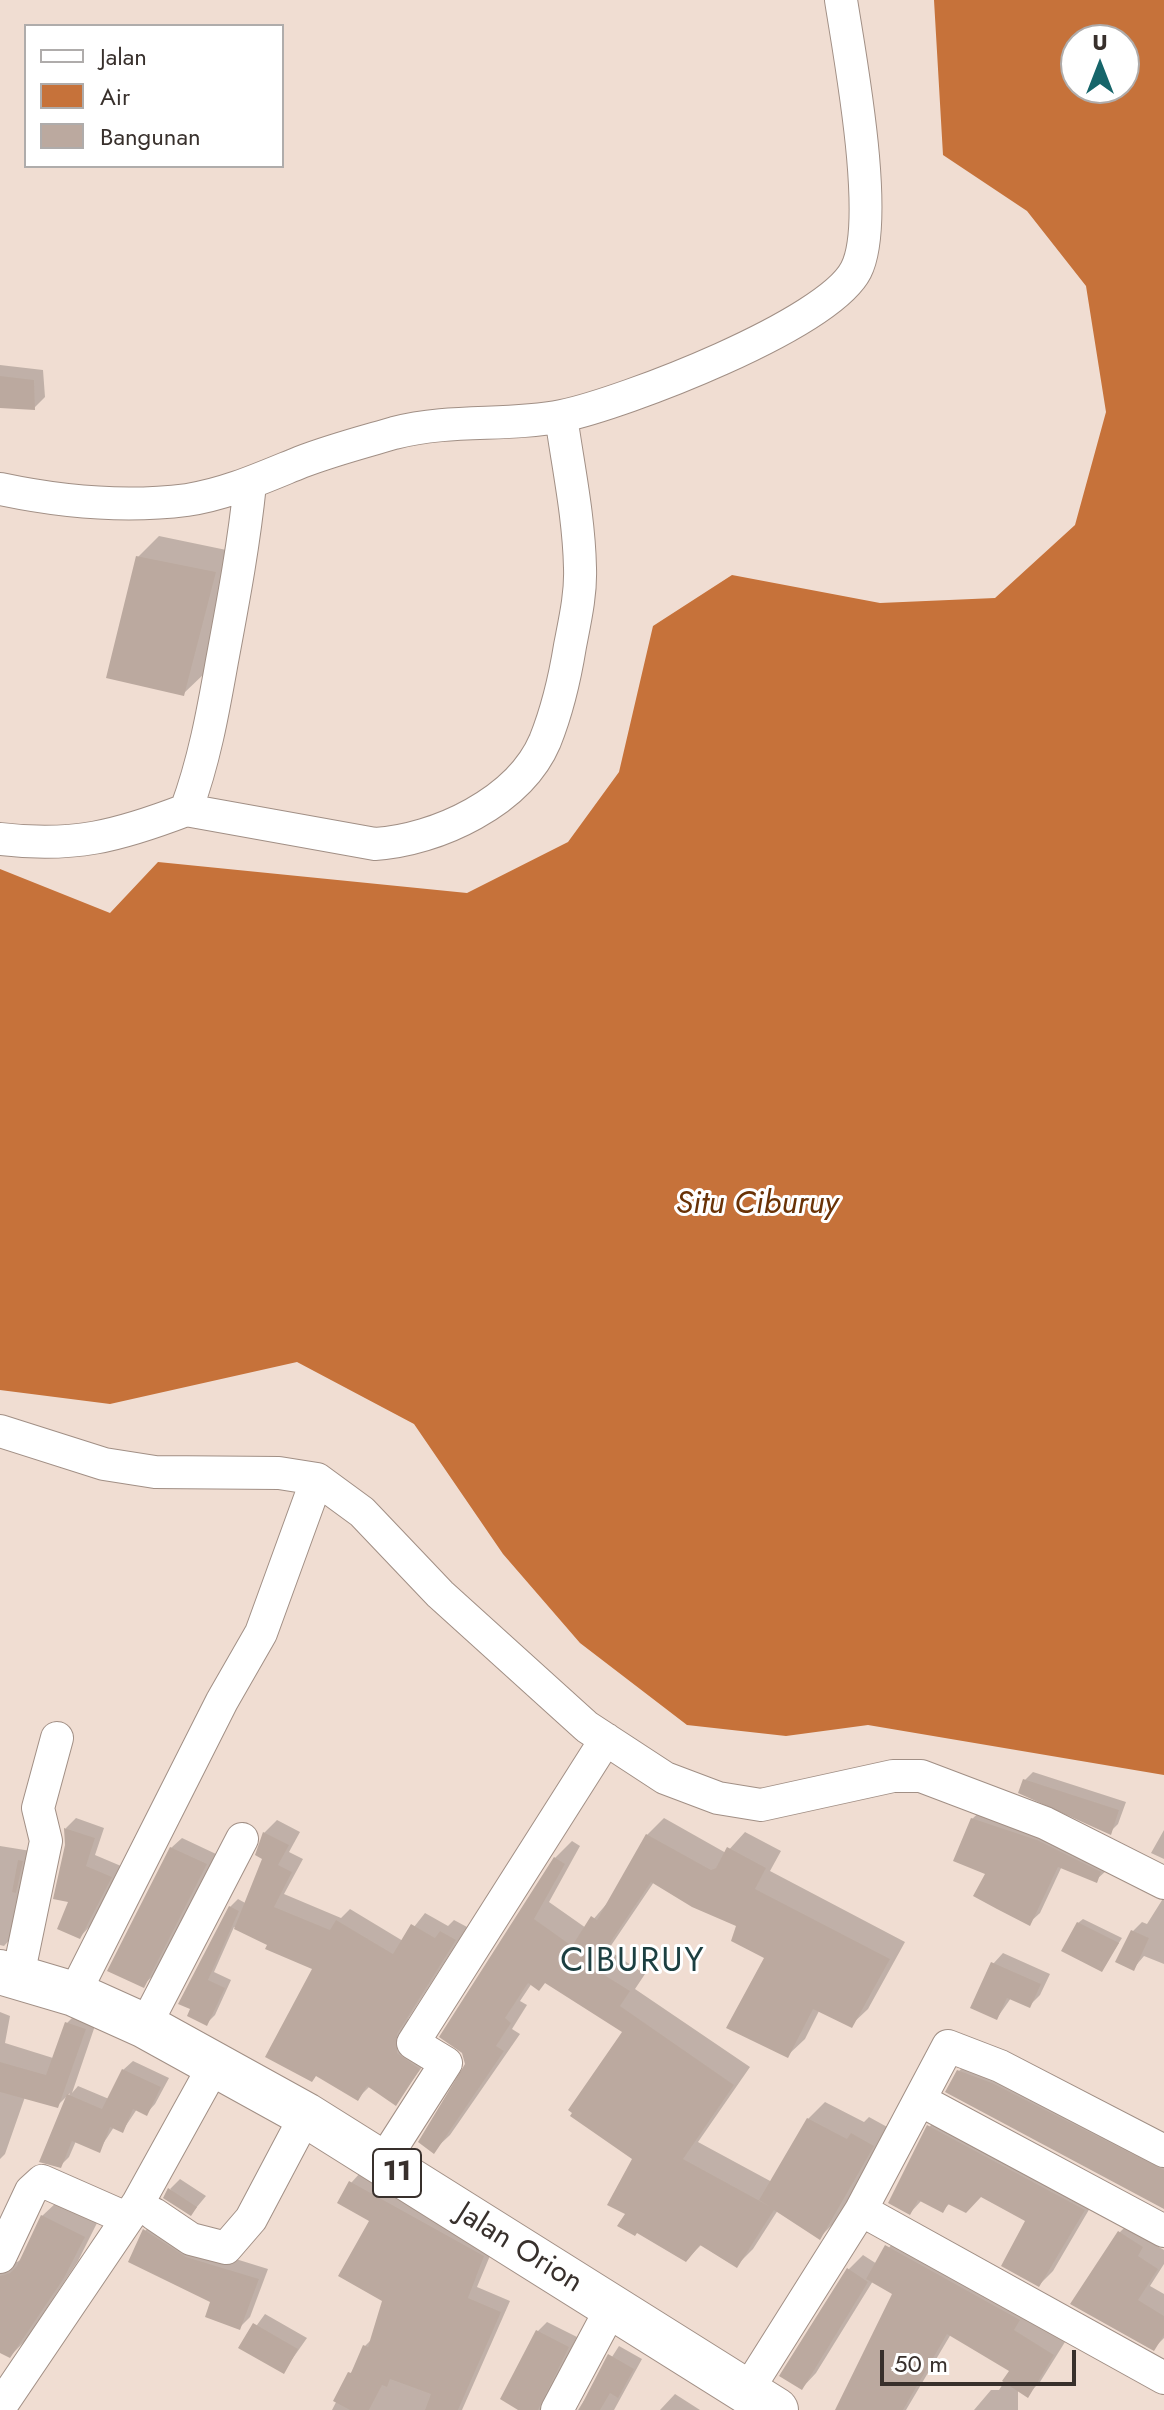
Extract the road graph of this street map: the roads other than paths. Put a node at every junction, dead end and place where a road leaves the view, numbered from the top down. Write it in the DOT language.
graph roads {
  1 [pos="841,0"];
  2 [pos="561,416"];
  3 [pos="250,484"];
  4 [pos="0,489"];
  5 [pos="186,810"];
  6 [pos="0,839"];
  7 [pos="0,1431"];
  8 [pos="317,1479"];
  9 [pos="57,1738"];
  10 [pos="606,1739"];
  11 [pos="242,1839"];
  12 [pos="1164,1883"];
  13 [pos="9,1974"];
  14 [pos="74,1994"];
  15 [pos="145,2026"];
  16 [pos="215,2064"];
  17 [pos="922,2101"];
  18 [pos="306,2115"];
  19 [pos="1164,2151"];
  20 [pos="382,2163"];
  21 [pos="861,2210"];
  22 [pos="140,2216"];
  23 [pos="1164,2231"];
  24 [pos="0,2257"];
  25 [pos="612,2307"];
  26 [pos="1164,2378"];
  27 [pos="761,2400"];
  28 [pos="0,2407"];
  29 [pos="557,2410"];
  1 -- 2 [label="street"];
  2 -- 3 [label="street"];
  2 -- 5 [label="street"];
  3 -- 4 [label="street"];
  3 -- 5 [label="street"];
  5 -- 6 [label="street"];
  7 -- 8 [label="street"];
  8 -- 10 [label="street"];
  8 -- 14 [label="street"];
  9 -- 13 [label="street"];
  10 -- 12 [label="street"];
  10 -- 20 [label="street"];
  11 -- 15 [label="street"];
  13 -- 14 [label="highway, Jalan Orion / 11"];
  14 -- 15 [label="highway, Jalan Orion / 11"];
  15 -- 16 [label="highway, Jalan Orion / 11"];
  16 -- 18 [label="highway, Jalan Orion / 11"];
  16 -- 22 [label="street"];
  17 -- 19 [label="street"];
  17 -- 21 [label="street"];
  17 -- 23 [label="street"];
  18 -- 20 [label="highway, Jalan Orion / 11"];
  18 -- 22 [label="street"];
  20 -- 25 [label="highway, Jalan Orion / 11"];
  21 -- 26 [label="street"];
  21 -- 27 [label="street"];
  22 -- 24 [label="street"];
  22 -- 28 [label="street"];
  25 -- 27 [label="highway, Jalan Orion / 11"];
  25 -- 29 [label="street"];
}
